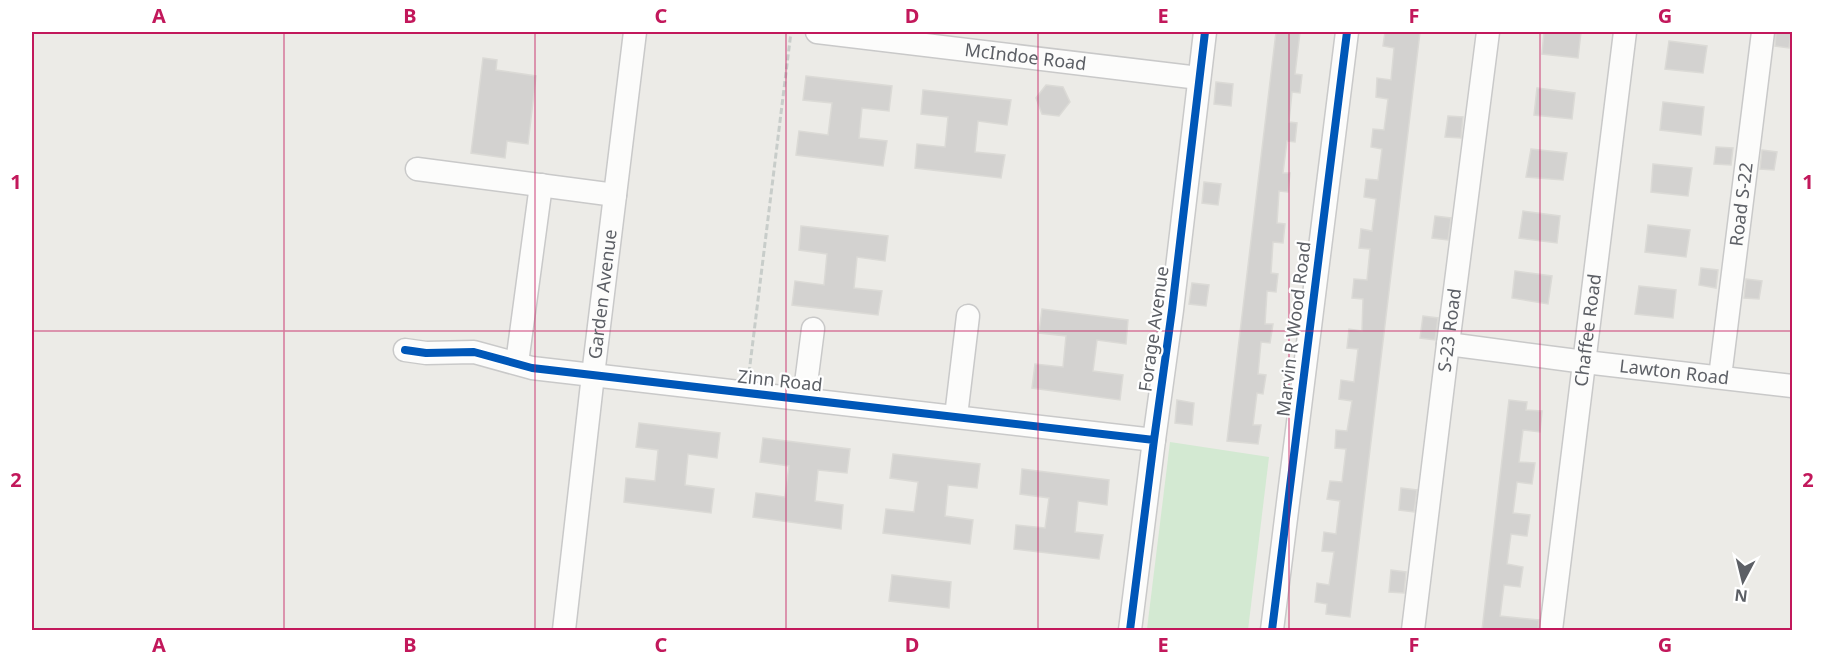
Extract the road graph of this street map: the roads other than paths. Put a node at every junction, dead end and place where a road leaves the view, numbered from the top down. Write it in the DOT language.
graph roads {
  1 [pos="635,32"];
  2 [pos="817,32"];
  3 [pos="1205,32"];
  4 [pos="1347,32"];
  5 [pos="1488,32"];
  6 [pos="1625,32"];
  7 [pos="1762,32"];
  8 [pos="971,41"];
  9 [pos="1199,78"];
  10 [pos="417,169"];
  11 [pos="541,185"];
  12 [pos="615,195"];
  13 [pos="968,316"];
  14 [pos="813,329"];
  15 [pos="1448,344"];
  16 [pos="405,350"];
  17 [pos="1585,362"];
  18 [pos="517,363"];
  19 [pos="593,375"];
  20 [pos="1720,377"];
  21 [pos="1792,386"];
  22 [pos="804,399"];
  23 [pos="956,416"];
  24 [pos="1154,440"];
  25 [pos="564,630"];
  26 [pos="1130,630"];
  27 [pos="1272,630"];
  28 [pos="1413,630"];
  29 [pos="1551,630"];
  1 -- 12 [label="street, Garden Avenue"];
  2 -- 8 [label="street, McIndoe Road"];
  3 -- 9 [label="street, Forage Avenue"];
  4 -- 27 [label="street, Marvin R Wood Road"];
  5 -- 15 [label="street, S-23 Road"];
  6 -- 17 [label="street, Chaffee Road"];
  7 -- 20 [label="street, Road S-22"];
  8 -- 9 [label="street, McIndoe Road"];
  9 -- 24 [label="street, Forage Avenue"];
  10 -- 11 [label="street"];
  11 -- 12 [label="street"];
  11 -- 18 [label="street"];
  12 -- 19 [label="street, Garden Avenue"];
  13 -- 23 [label="street"];
  14 -- 22 [label="street"];
  15 -- 17 [label="street, Lawton Road"];
  15 -- 28 [label="street, S-23 Road"];
  16 -- 18 [label="street, Zinn Road"];
  17 -- 20 [label="street, Lawton Road"];
  17 -- 29 [label="street, Chaffee Road"];
  18 -- 19 [label="street, Zinn Road"];
  19 -- 22 [label="street, Zinn Road"];
  19 -- 25 [label="street, Garden Avenue"];
  20 -- 21 [label="street, Lawton Road"];
  22 -- 23 [label="street, Zinn Road"];
  23 -- 24 [label="street, Zinn Road"];
  24 -- 26 [label="street, Forage Avenue"];
}
